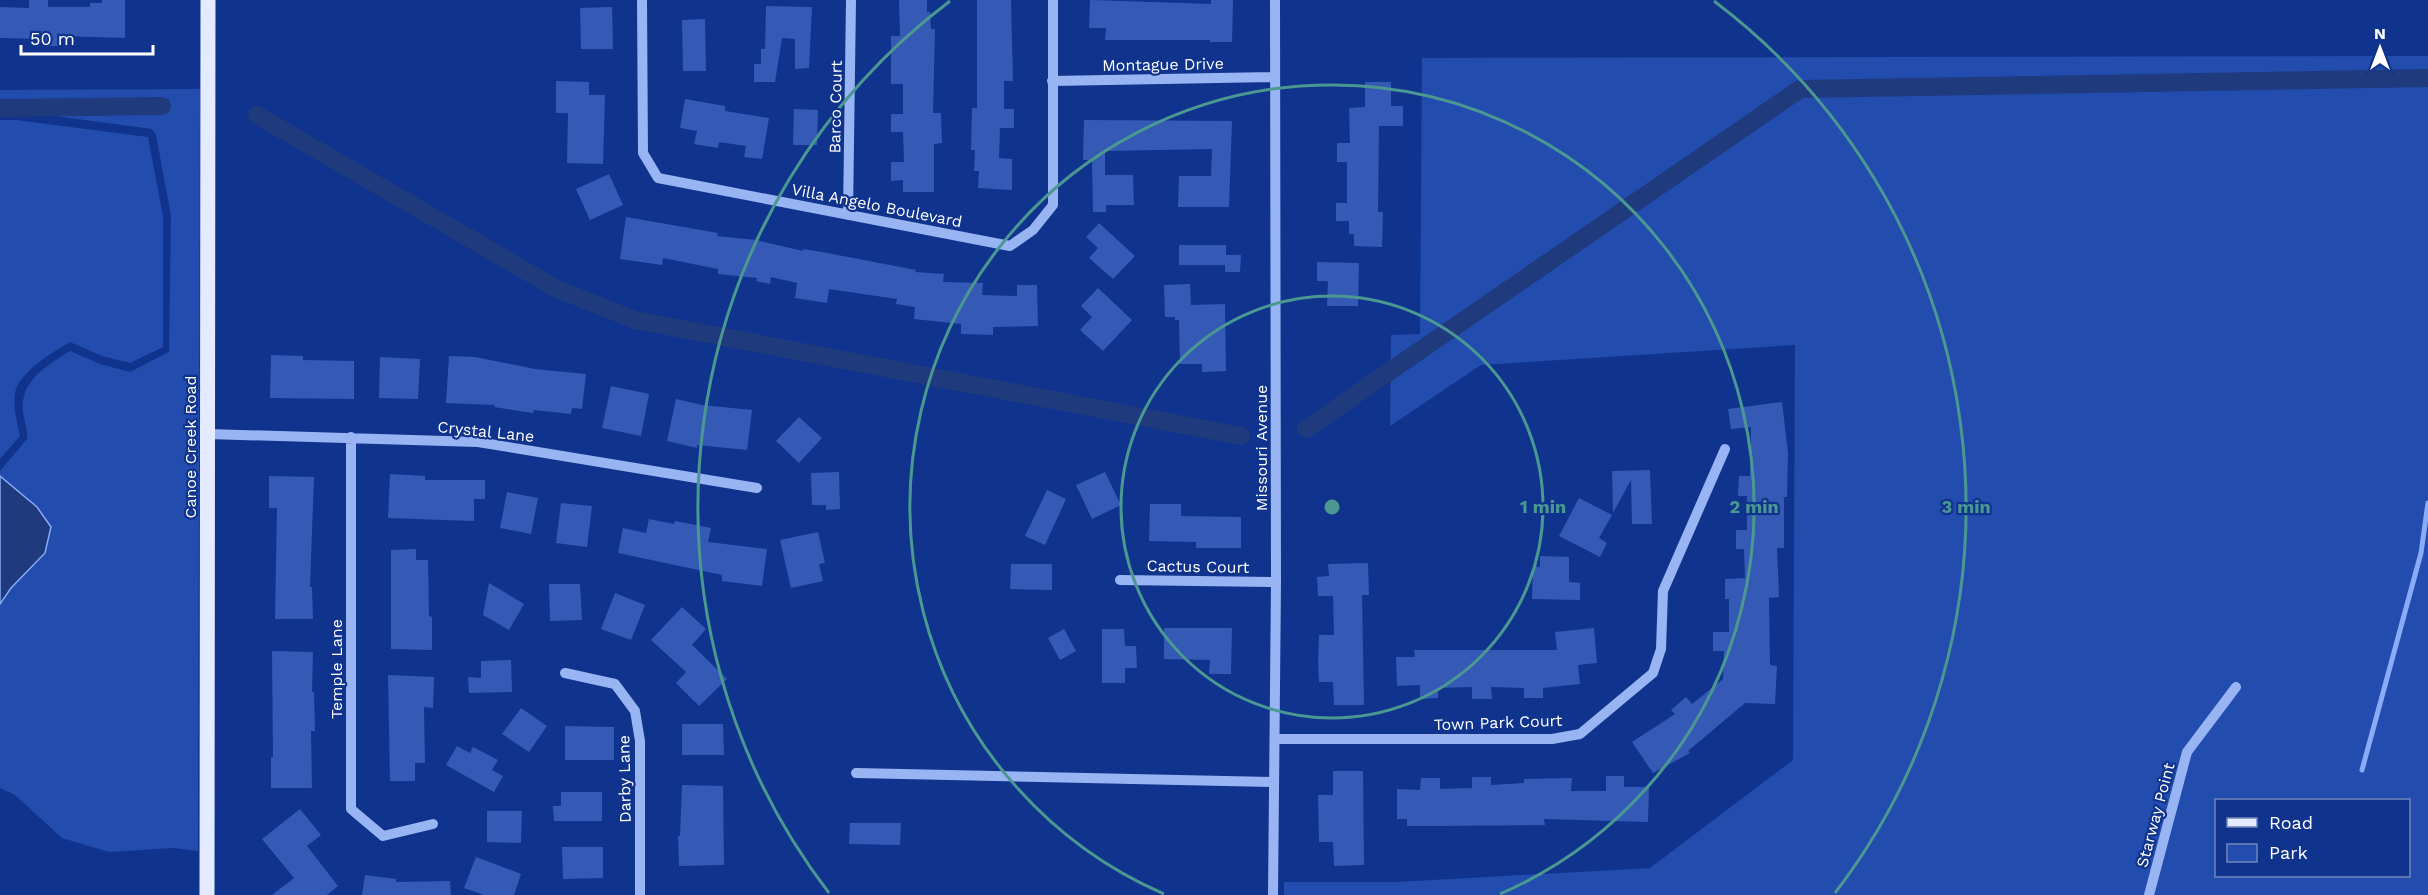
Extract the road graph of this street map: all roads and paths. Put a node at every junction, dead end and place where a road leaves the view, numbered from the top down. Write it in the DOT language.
graph roads {
  1 [pos="208,0"];
  2 [pos="642,0"];
  3 [pos="851,0"];
  4 [pos="1053,0"];
  5 [pos="1275,0"];
  6 [pos="1274,77"];
  7 [pos="1052,81"];
  8 [pos="848,215"];
  9 [pos="208,434"];
  10 [pos="351,437"];
  11 [pos="1725,450"];
  12 [pos="757,488"];
  13 [pos="1120,580"];
  14 [pos="1276,582"];
  15 [pos="565,673"];
  16 [pos="2236,687"];
  17 [pos="1275,739"];
  18 [pos="856,772"];
  19 [pos="1274,782"];
  20 [pos="433,824"];
  21 [pos="207,895"];
  22 [pos="640,895"];
  23 [pos="1273,895"];
  24 [pos="2149,895"];
  1 -- 9 [label="main road, Canoe Creek Road"];
  2 -- 8 [label="street, Villa Angelo Boulevard"];
  3 -- 8 [label="street, Barco Court"];
  4 -- 7 [label="street, Villa Angelo Boulevard"];
  5 -- 6 [label="street, Missouri Avenue"];
  6 -- 7 [label="street, Montague Drive"];
  6 -- 14 [label="street, Missouri Avenue"];
  7 -- 8 [label="street, Villa Angelo Boulevard"];
  9 -- 10 [label="street, Crystal Lane"];
  9 -- 21 [label="main road, Canoe Creek Road"];
  10 -- 12 [label="street, Crystal Lane"];
  10 -- 20 [label="street, Temple Lane"];
  11 -- 17 [label="street, Town Park Court"];
  13 -- 14 [label="street, Cactus Court"];
  14 -- 17 [label="street, Missouri Avenue"];
  15 -- 22 [label="street, Darby Lane"];
  16 -- 24 [label="street, Starway Point"];
  17 -- 19 [label="street, Missouri Avenue"];
  18 -- 19 [label="street"];
  19 -- 23 [label="street, Missouri Avenue"];
}
